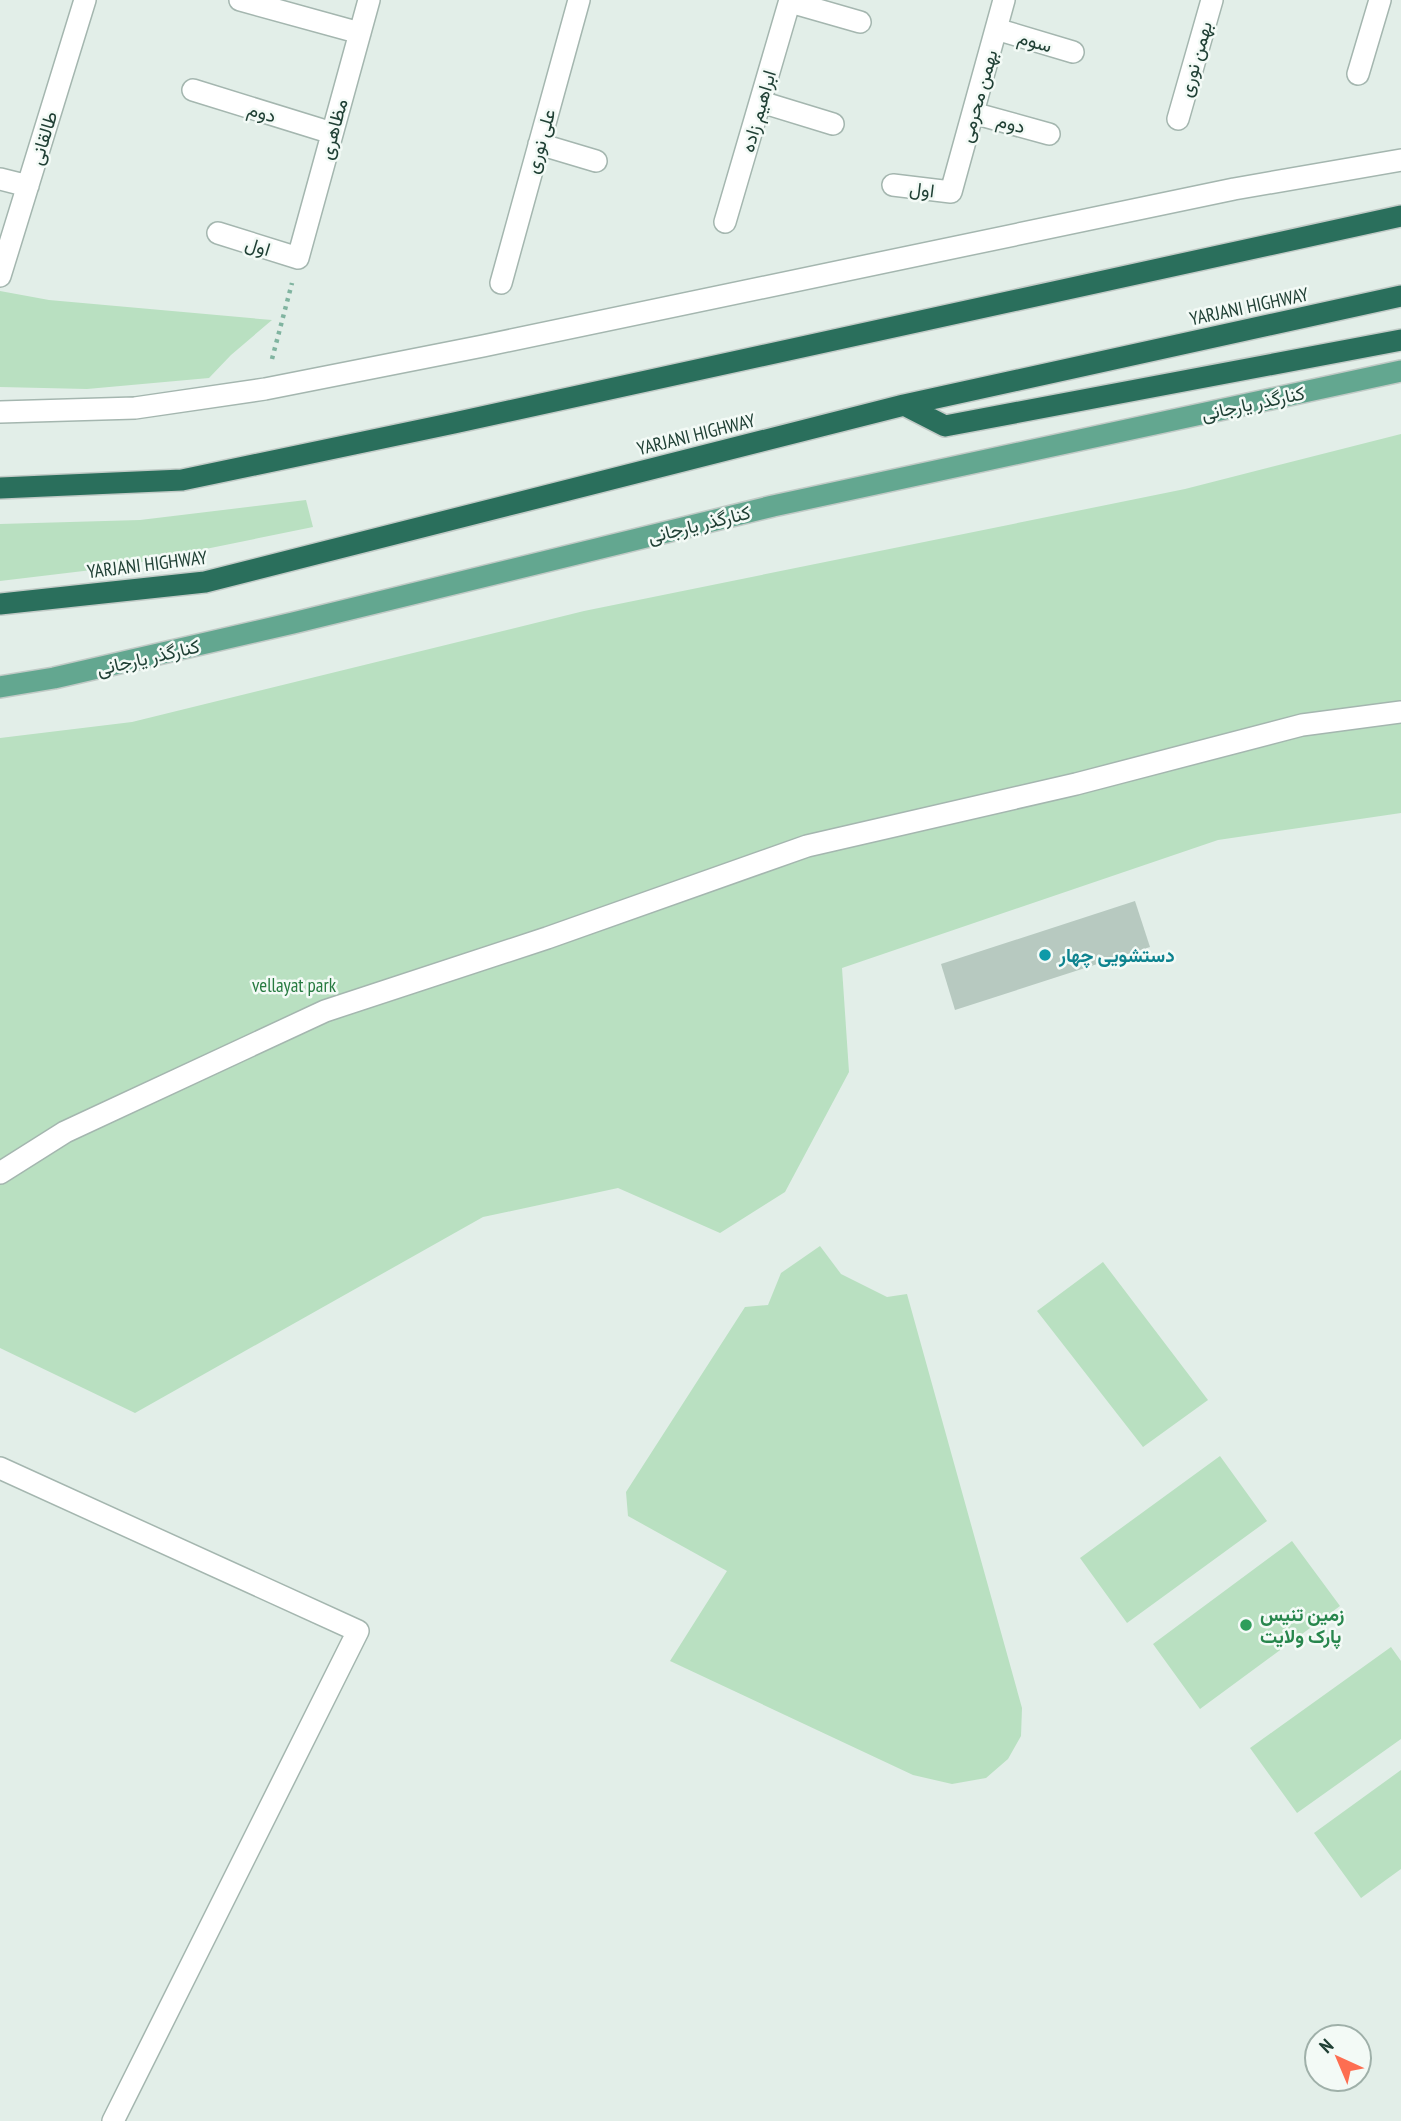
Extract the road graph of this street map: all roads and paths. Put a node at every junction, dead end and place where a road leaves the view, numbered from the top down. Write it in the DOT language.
graph roads {
  1 [pos="85,0"];
  2 [pos="240,0"];
  3 [pos="369,0"];
  4 [pos="579,0"];
  5 [pos="1004,0"];
  6 [pos="1212,0"];
  7 [pos="1380,0"];
  8 [pos="790,1"];
  9 [pos="860,22"];
  10 [pos="996,30"];
  11 [pos="360,33"];
  12 [pos="1073,52"];
  13 [pos="1358,74"];
  14 [pos="192,90"];
  15 [pos="761,102"];
  16 [pos="973,113"];
  17 [pos="1178,119"];
  18 [pos="832,124"];
  19 [pos="332,133"];
  20 [pos="1049,134"];
  21 [pos="539,144"];
  22 [pos="1401,160"];
  23 [pos="596,161"];
  24 [pos="0,179"];
  25 [pos="893,185"];
  26 [pos="28,187"];
  27 [pos="951,192"];
  28 [pos="1401,216"];
  29 [pos="726,222"];
  30 [pos="218,233"];
  31 [pos="298,258"];
  32 [pos="0,276"];
  33 [pos="501,283"];
  34 [pos="1401,296"];
  35 [pos="1401,340"];
  36 [pos="1401,371"];
  37 [pos="265,389"];
  38 [pos="904,405"];
  39 [pos="0,412"];
  40 [pos="0,488"];
  41 [pos="0,604"];
  42 [pos="0,687"];
  43 [pos="1401,712"];
  44 [pos="0,1173"];
  45 [pos="0,1468"];
  46 [pos="113,2121"];
  1 -- 26 [label="street, طالقانی"];
  2 -- 11 [label="street"];
  3 -- 11 [label="street, مظاهری"];
  4 -- 21 [label="street, علی نوری"];
  5 -- 10 [label="street, بهمن محرمی"];
  6 -- 17 [label="street, بهمن نوری"];
  7 -- 13 [label="street"];
  8 -- 9 [label="street"];
  8 -- 15 [label="street, ابراهیم زاده"];
  10 -- 12 [label="street, سوم"];
  10 -- 16 [label="street, بهمن محرمی"];
  11 -- 19 [label="street, مظاهری"];
  14 -- 19 [label="street, دوم"];
  15 -- 18 [label="street"];
  15 -- 29 [label="street, ابراهیم زاده"];
  16 -- 20 [label="street, دوم"];
  16 -- 27 [label="street, بهمن محرمی"];
  19 -- 31 [label="street, مظاهری"];
  21 -- 23 [label="street"];
  21 -- 33 [label="street, علی نوری"];
  22 -- 37 [label="street"];
  24 -- 26 [label="street"];
  25 -- 27 [label="street, اول"];
  26 -- 32 [label="street, طالقانی"];
  28 -- 40 [label="highway"];
  30 -- 31 [label="street, اول"];
  31 -- 37 [label="path"];
  34 -- 38 [label="highway, YARJANI HIGHWAY"];
  35 -- 38 [label="highway"];
  36 -- 42 [label="main road, کنارگذر یارجانی"];
  37 -- 39 [label="street"];
  38 -- 41 [label="highway, YARJANI HIGHWAY"];
  43 -- 44 [label="street"];
  45 -- 46 [label="street"];
}
